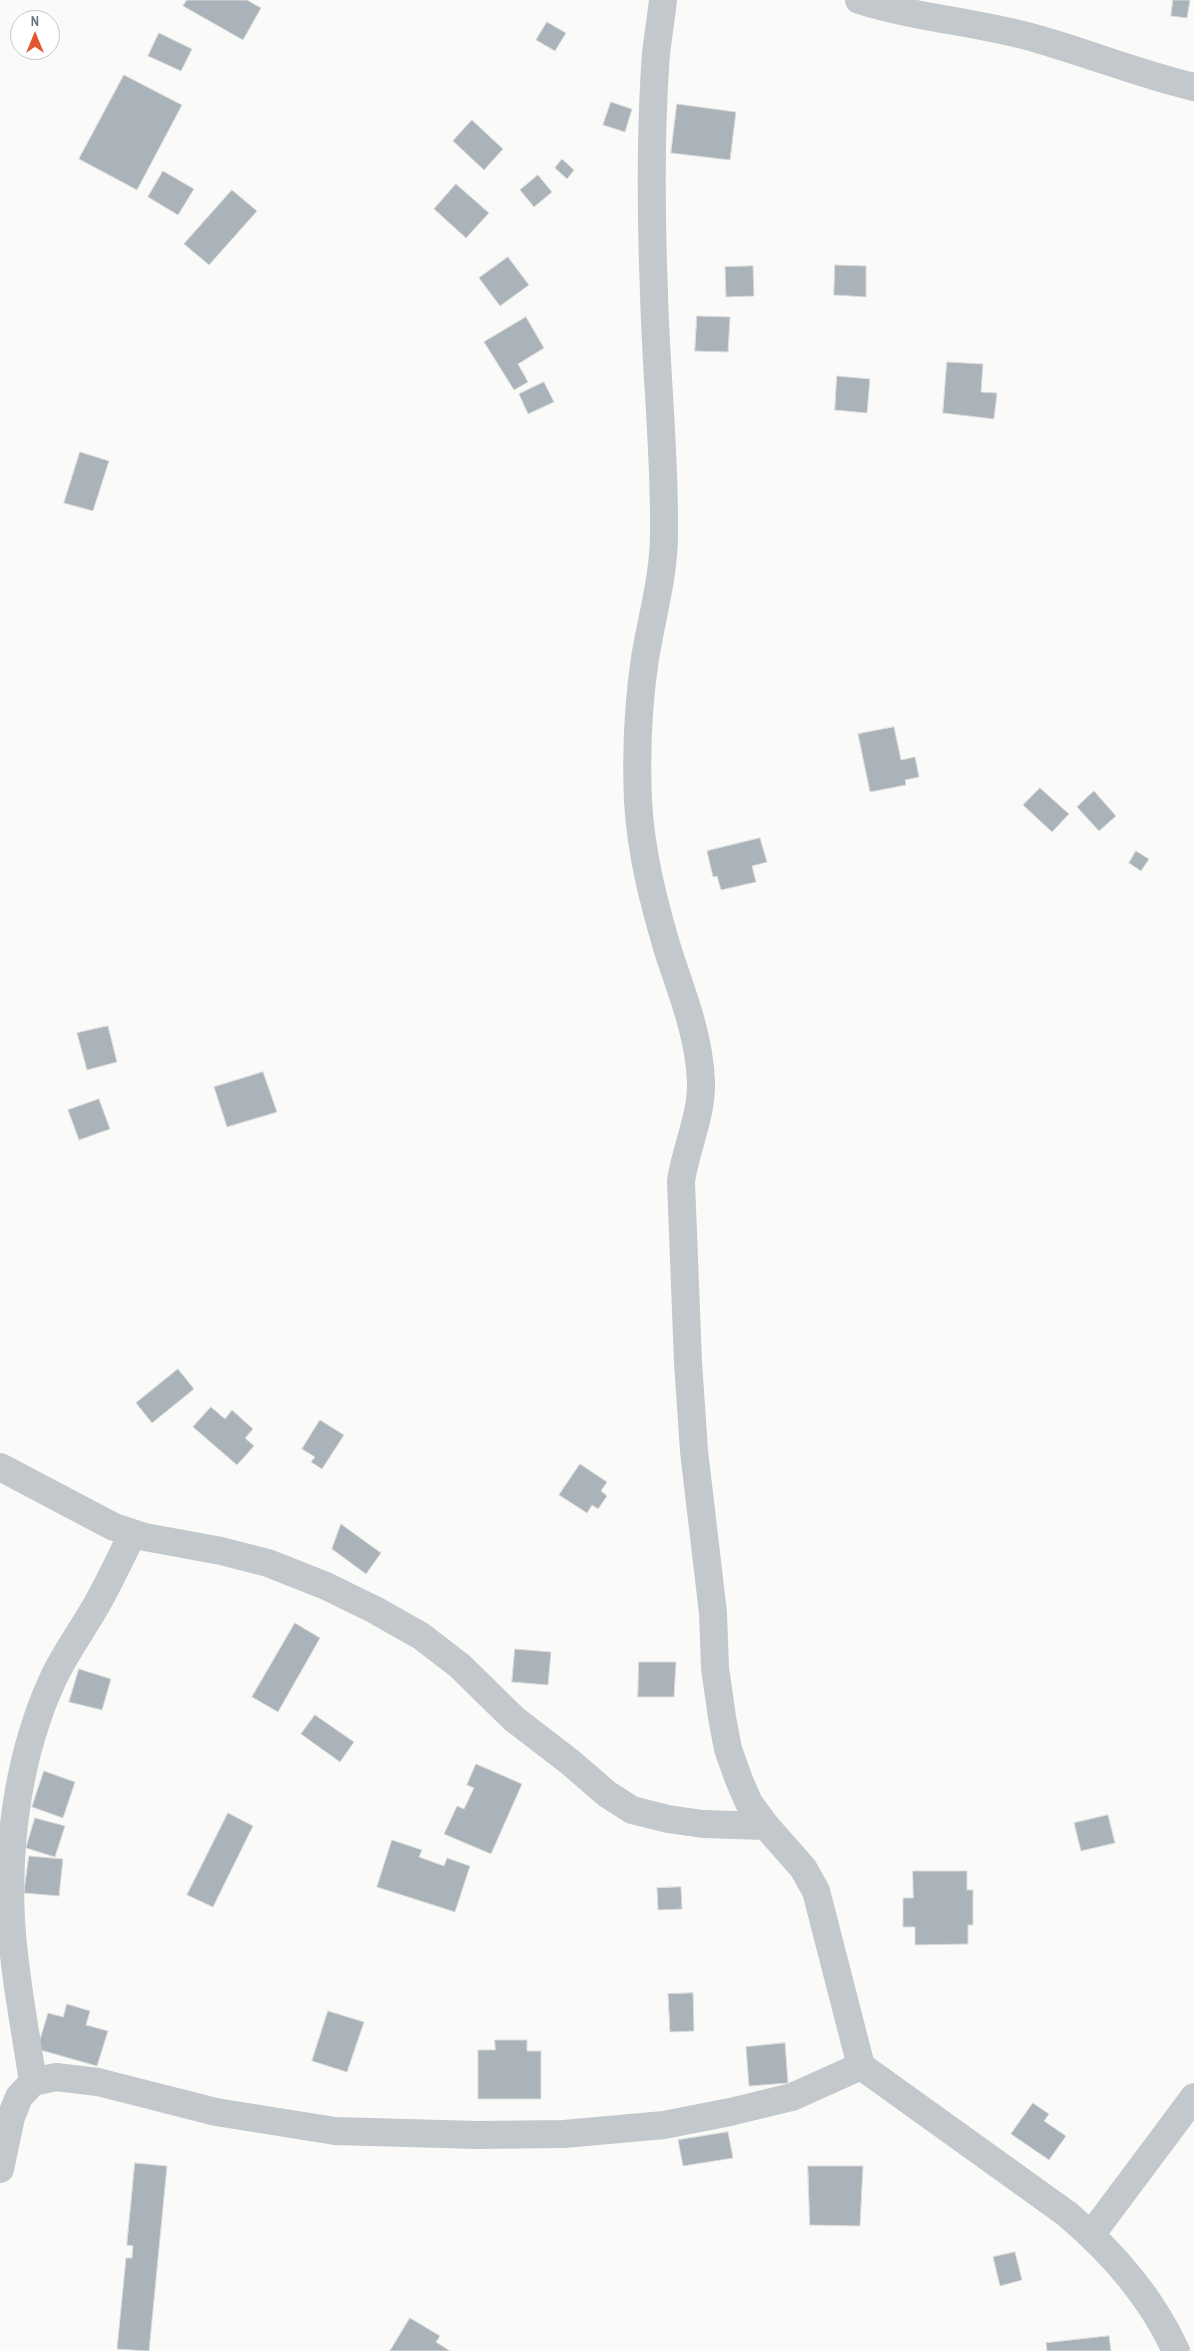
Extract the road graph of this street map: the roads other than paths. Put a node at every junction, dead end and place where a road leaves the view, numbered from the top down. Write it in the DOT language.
graph roads {
  1 [pos="663,0"];
  2 [pos="859,0"];
  3 [pos="1194,87"];
  4 [pos="0,1467"];
  5 [pos="133,1533"];
  6 [pos="766,1826"];
  7 [pos="861,2066"];
  8 [pos="34,2082"];
  9 [pos="1194,2097"];
  10 [pos="0,2169"];
  11 [pos="1091,2235"];
  12 [pos="1176,2351"];
  1 -- 6 [label="street"];
  2 -- 3 [label="street"];
  4 -- 5 [label="street"];
  5 -- 6 [label="street"];
  5 -- 8 [label="street"];
  6 -- 7 [label="street"];
  7 -- 8 [label="street"];
  7 -- 11 [label="street"];
  8 -- 10 [label="street"];
  9 -- 11 [label="street"];
  11 -- 12 [label="street"];
}
